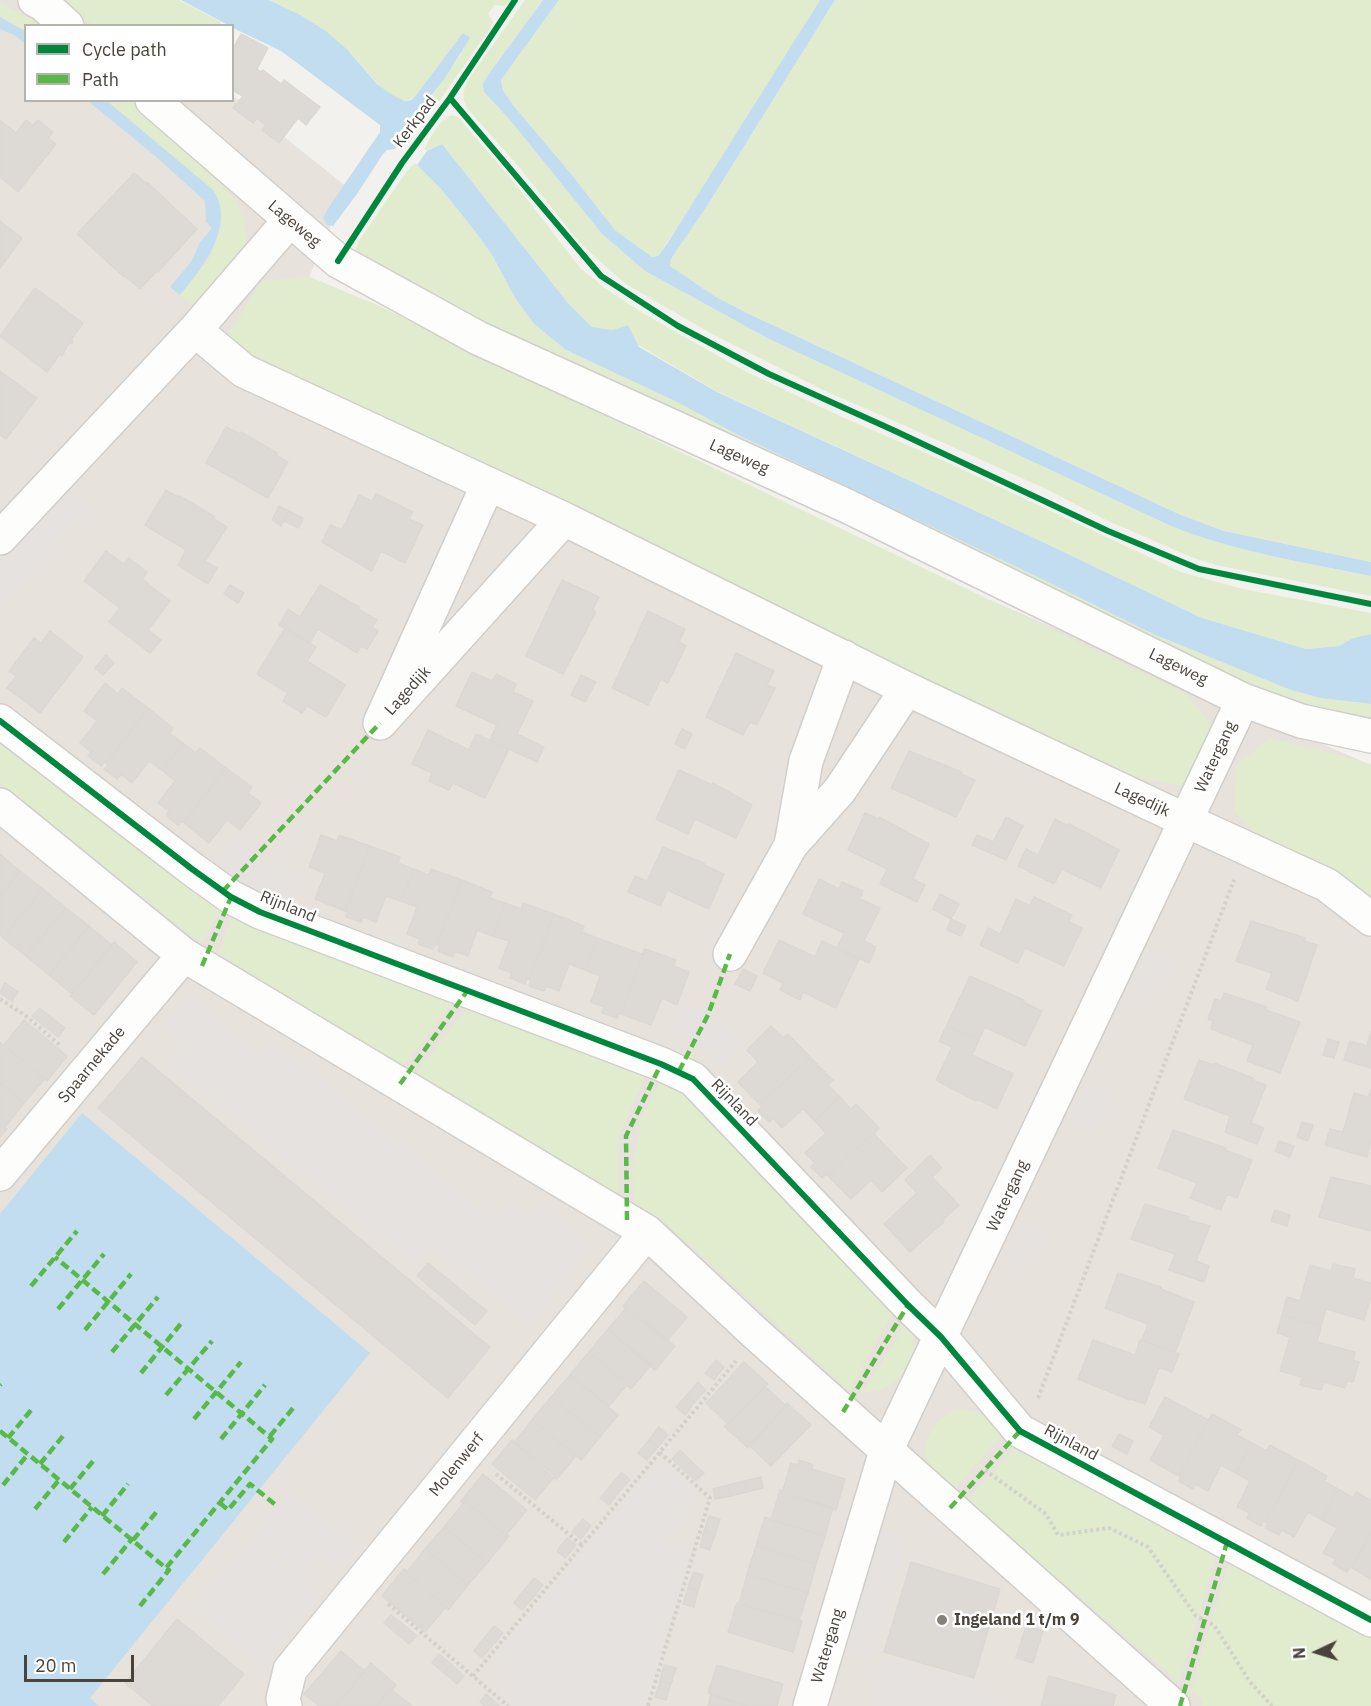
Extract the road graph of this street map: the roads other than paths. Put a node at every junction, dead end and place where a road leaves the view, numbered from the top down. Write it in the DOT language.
graph roads {
  1 [pos="35,0"];
  2 [pos="65,24"];
  3 [pos="154,102"];
  4 [pos="289,221"];
  5 [pos="195,330"];
  6 [pos="488,484"];
  7 [pos="564,519"];
  8 [pos="0,538"];
  9 [pos="844,657"];
  10 [pos="907,688"];
  11 [pos="1243,700"];
  12 [pos="0,720"];
  13 [pos="1371,736"];
  14 [pos="0,806"];
  15 [pos="1186,821"];
  16 [pos="791,845"];
  17 [pos="1371,919"];
  18 [pos="730,954"];
  19 [pos="184,955"];
  20 [pos="0,1174"];
  21 [pos="647,1232"];
  22 [pos="941,1337"];
  23 [pos="886,1451"];
  24 [pos="1371,1620"];
  25 [pos="1168,1704"];
  26 [pos="285,1706"];
  27 [pos="810,1706"];
  1 -- 2 [label="street"];
  3 -- 4 [label="street, Lageweg"];
  4 -- 5 [label="street"];
  4 -- 11 [label="street, Lageweg"];
  5 -- 6 [label="street, Lagedijk"];
  5 -- 8 [label="street"];
  6 -- 7 [label="street, Lagedijk"];
  6 -- 7 [label="street, Lagedijk"];
  7 -- 9 [label="street, Lagedijk"];
  9 -- 10 [label="street, Lagedijk"];
  9 -- 16 [label="street"];
  10 -- 15 [label="street, Lagedijk"];
  10 -- 16 [label="street"];
  11 -- 13 [label="street, Lageweg"];
  11 -- 15 [label="street, Watergang"];
  12 -- 22 [label="street, Rijnland"];
  14 -- 19 [label="street"];
  15 -- 17 [label="street, Lagedijk"];
  15 -- 22 [label="street, Watergang"];
  16 -- 18 [label="street"];
  19 -- 20 [label="street, Spaarnekade"];
  19 -- 21 [label="street"];
  21 -- 23 [label="street"];
  21 -- 26 [label="street, Molenwerf"];
  22 -- 23 [label="street, Watergang"];
  22 -- 24 [label="street, Rijnland"];
  23 -- 25 [label="street"];
  23 -- 27 [label="street, Watergang"];
}
